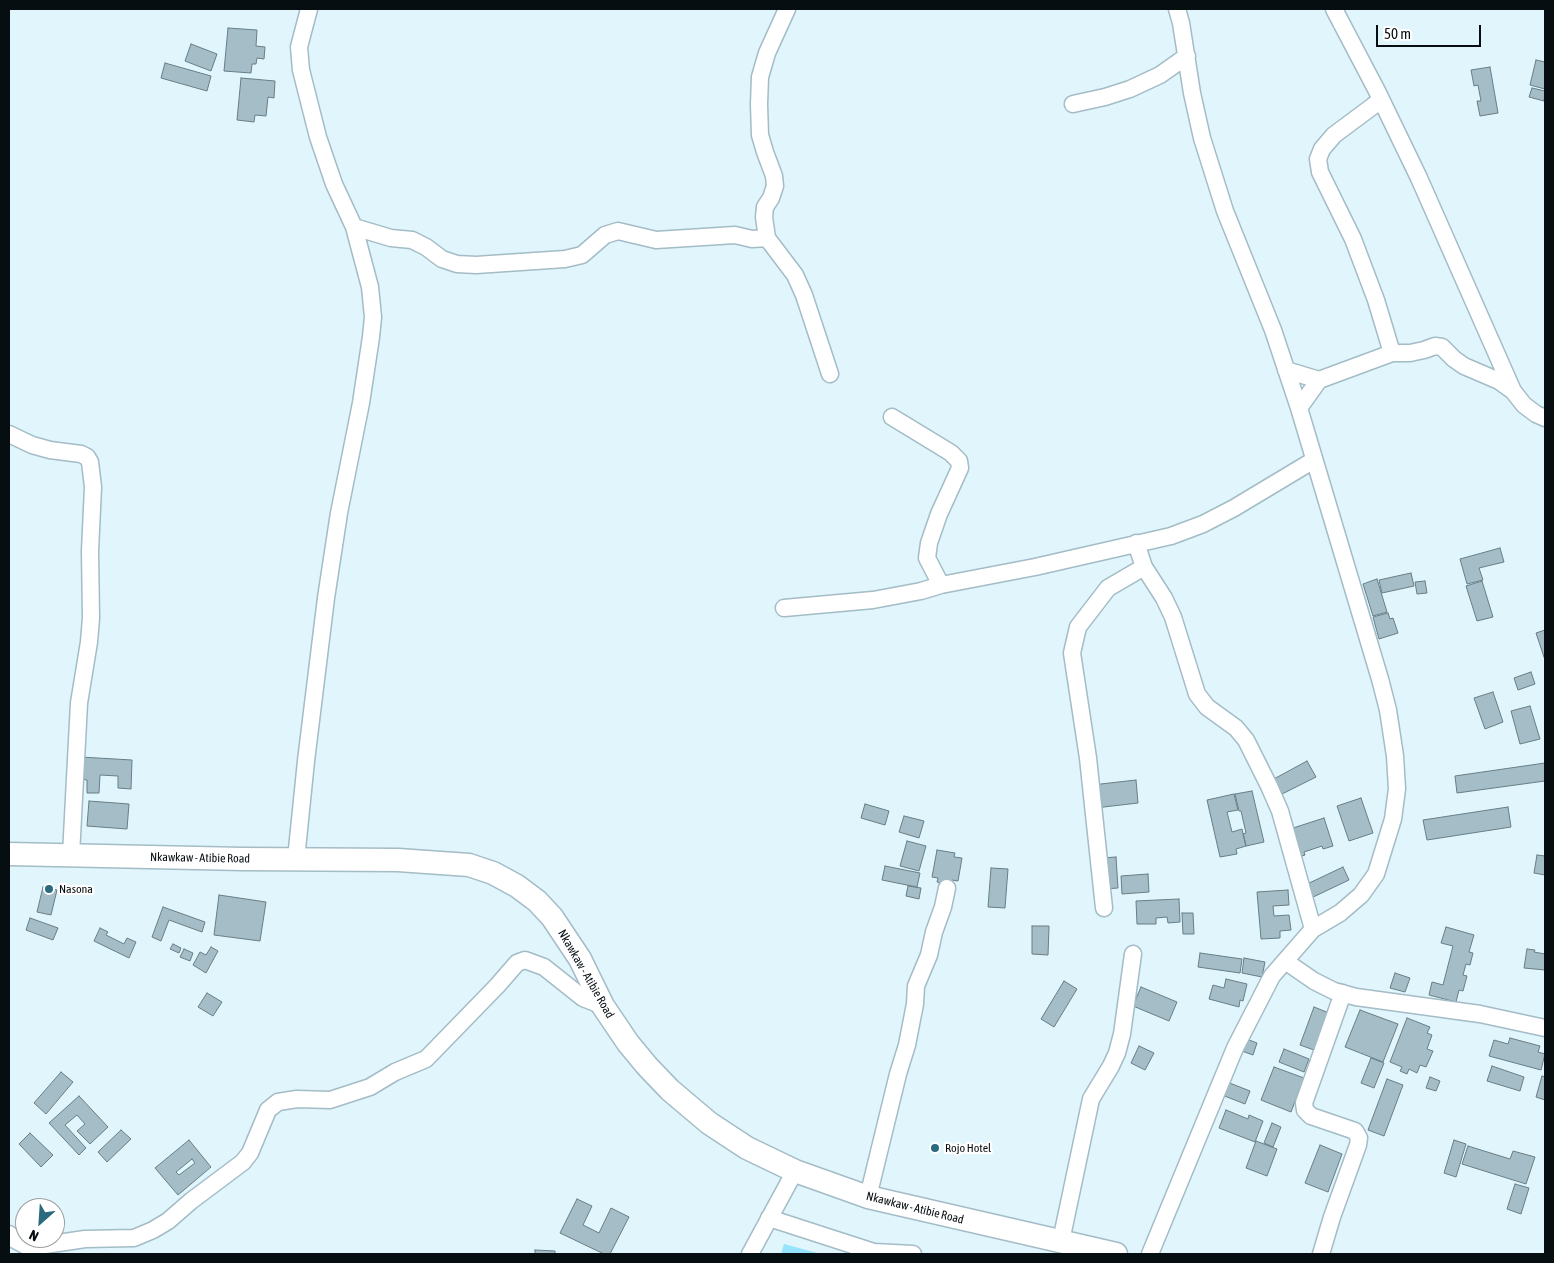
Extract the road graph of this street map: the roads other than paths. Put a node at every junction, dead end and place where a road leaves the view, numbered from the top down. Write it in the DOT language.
graph roads {
  1 [pos="309,9"];
  2 [pos="787,9"];
  3 [pos="1178,9"];
  4 [pos="1334,9"];
  5 [pos="1187,56"];
  6 [pos="1380,99"];
  7 [pos="1073,104"];
  8 [pos="354,227"];
  9 [pos="767,238"];
  10 [pos="1392,353"];
  11 [pos="1286,370"];
  12 [pos="830,374"];
  13 [pos="1320,380"];
  14 [pos="1513,391"];
  15 [pos="1299,408"];
  16 [pos="892,417"];
  17 [pos="1545,418"];
  18 [pos="9,434"];
  19 [pos="1314,460"];
  20 [pos="1136,543"];
  21 [pos="1144,567"];
  22 [pos="941,586"];
  23 [pos="784,608"];
  24 [pos="9,854"];
  25 [pos="71,855"];
  26 [pos="296,859"];
  27 [pos="947,888"];
  28 [pos="1104,908"];
  29 [pos="1313,929"];
  30 [pos="1133,954"];
  31 [pos="1286,960"];
  32 [pos="1343,993"];
  33 [pos="603,1006"];
  34 [pos="1545,1028"];
  35 [pos="795,1171"];
  36 [pos="868,1197"];
  37 [pos="769,1218"];
  38 [pos="9,1234"];
  39 [pos="1061,1241"];
  40 [pos="750,1254"];
  41 [pos="914,1254"];
  42 [pos="1116,1254"];
  43 [pos="1150,1254"];
  44 [pos="1321,1254"];
  1 -- 8 [label="street"];
  2 -- 9 [label="street"];
  3 -- 5 [label="street"];
  4 -- 6 [label="street"];
  5 -- 7 [label="street"];
  5 -- 11 [label="street"];
  6 -- 10 [label="street"];
  6 -- 14 [label="street"];
  8 -- 9 [label="street"];
  8 -- 26 [label="street"];
  9 -- 12 [label="street"];
  10 -- 13 [label="street"];
  10 -- 14 [label="street"];
  11 -- 13 [label="street"];
  11 -- 15 [label="street"];
  13 -- 15 [label="street"];
  14 -- 17 [label="street"];
  15 -- 19 [label="street"];
  16 -- 22 [label="street"];
  18 -- 25 [label="street"];
  19 -- 20 [label="street"];
  19 -- 29 [label="street"];
  20 -- 21 [label="street"];
  20 -- 22 [label="street"];
  21 -- 28 [label="street"];
  21 -- 29 [label="street"];
  22 -- 23 [label="street"];
  24 -- 25 [label="main road, Nkawkaw - Atibie Road"];
  25 -- 26 [label="main road, Nkawkaw - Atibie Road"];
  26 -- 33 [label="main road, Nkawkaw - Atibie Road"];
  27 -- 36 [label="street"];
  29 -- 31 [label="street"];
  30 -- 39 [label="street"];
  31 -- 32 [label="street"];
  31 -- 43 [label="street"];
  32 -- 34 [label="street"];
  32 -- 44 [label="street"];
  33 -- 35 [label="main road, Nkawkaw - Atibie Road"];
  33 -- 38 [label="street"];
  35 -- 36 [label="main road, Nkawkaw - Atibie Road"];
  35 -- 37 [label="street"];
  36 -- 39 [label="main road, Nkawkaw - Atibie Road"];
  37 -- 40 [label="street"];
  37 -- 41 [label="street"];
  39 -- 42 [label="main road, Nkawkaw - Atibie Road"];
}
